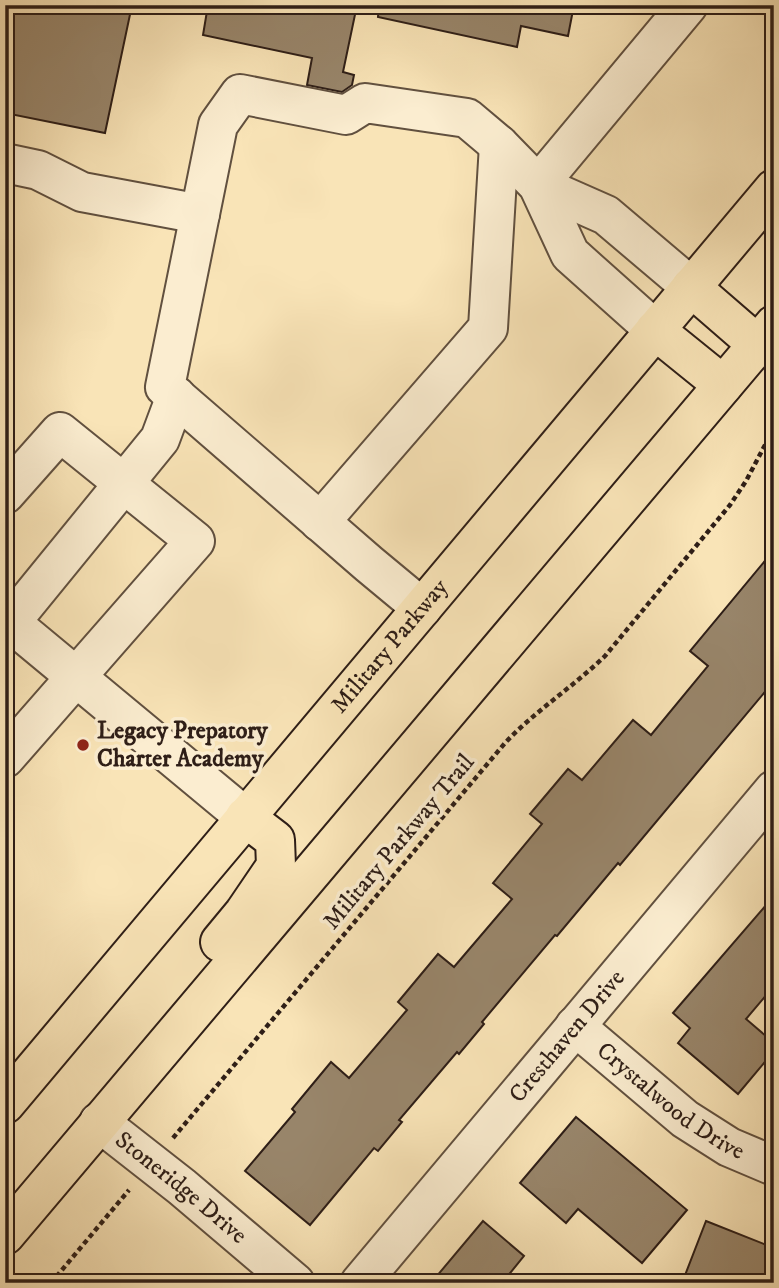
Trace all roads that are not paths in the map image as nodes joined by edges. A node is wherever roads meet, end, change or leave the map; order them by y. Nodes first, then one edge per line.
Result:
1 (688, 5) edge
2 (499, 145) junction
3 (5, 163) edge
4 (538, 185) junction
5 (774, 188) edge
6 (200, 215) junction
7 (691, 287) junction
8 (655, 330) junction
9 (766, 336) edge
10 (723, 385) junction
11 (176, 396) junction
12 (124, 484) junction
13 (5, 494) edge
14 (320, 522) junction
15 (422, 608) junction
16 (8, 620) edge
17 (76, 677) junction
18 (5, 758) edge
19 (774, 790) edge
20 (245, 817) junction
21 (575, 1026) junction
22 (5, 1104) edge
23 (99, 1122) junction
24 (774, 1166) edge
25 (5, 1235) edge
26 (295, 1283) edge
27 (360, 1283) edge

1 - 4 street
2 - 4 street
2 - 6 street
2 - 14 street
3 - 6 street
4 - 7 street
4 - 8 street
5 - 7 main road, Military Parkway
6 - 11 street
7 - 8 main road, Military Parkway
7 - 9 main road
8 - 10 main road
8 - 15 main road, Military Parkway
9 - 10 main road
10 - 23 main road
11 - 12 street
11 - 14 street
12 - 13 street
12 - 16 street
12 - 17 street
14 - 15 street
15 - 20 main road, Military Parkway
16 - 17 street
17 - 18 street
17 - 20 street
19 - 21 street, Cresthaven Drive
20 - 22 main road, Military Parkway
20 - 23 main road
21 - 24 street, Crystalwood Drive
21 - 27 street, Cresthaven Drive
23 - 25 main road
23 - 26 street, Stoneridge Drive

